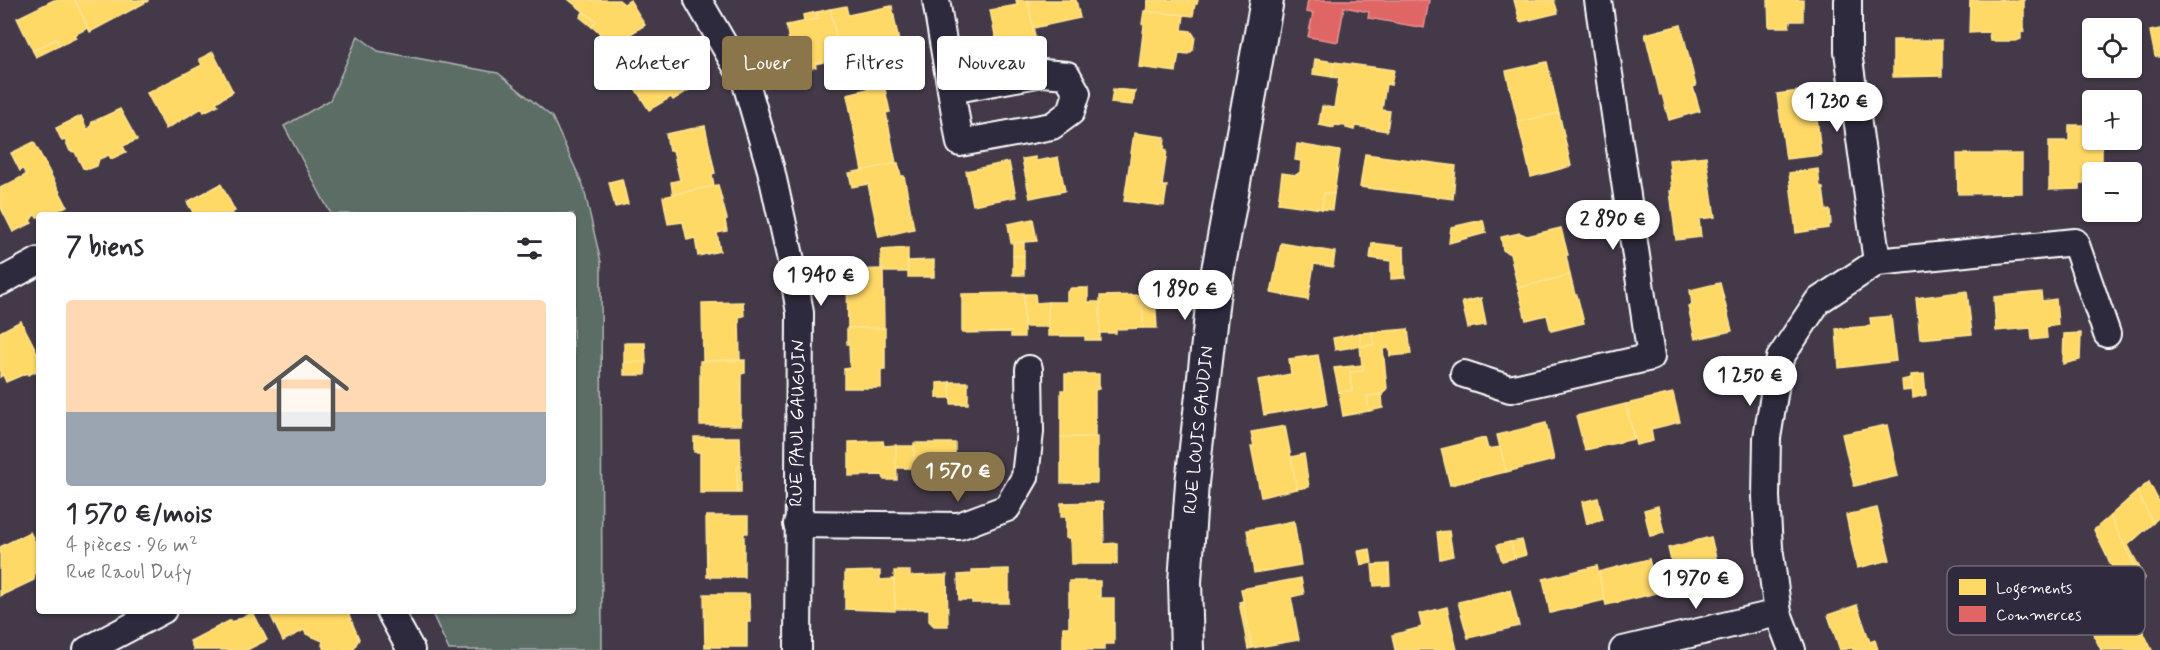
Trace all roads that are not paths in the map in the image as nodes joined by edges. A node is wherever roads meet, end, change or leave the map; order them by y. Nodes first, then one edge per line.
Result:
1 (699, 0) edge
2 (936, 0) edge
3 (1267, 0) edge
4 (1598, 0) edge
5 (1848, 0) edge
6 (942, 36) edge
7 (951, 90) joint
8 (1876, 262) junction
9 (36, 263) edge
10 (0, 282) edge
11 (2107, 334) dead end
12 (1029, 369) dead end
13 (1464, 374) dead end
14 (797, 524) junction
15 (1778, 613) junction
16 (155, 614) edge
17 (391, 614) edge
18 (87, 650) edge
19 (411, 650) edge
20 (798, 650) edge
21 (1187, 650) edge
22 (1623, 650) edge
23 (1792, 650) edge

1 - 14 street, RUE PAUL GAUGUIN
2 - 6 street
3 - 21 street, RUE LOUIS GAUDIN
4 - 13 street
5 - 8 street
7 - 7 street
8 - 11 street
8 - 15 street
9 - 10 street
12 - 14 street
14 - 20 street, RUE PAUL GAUGUIN
15 - 22 street
15 - 23 street
16 - 18 street
17 - 19 street

